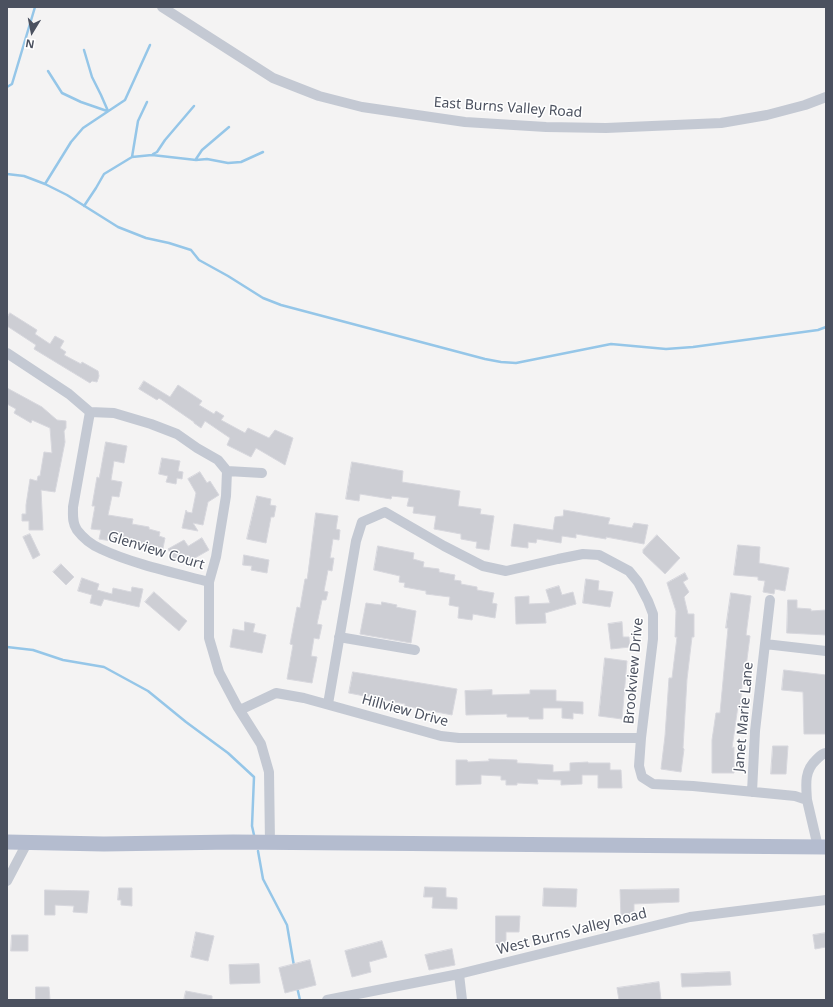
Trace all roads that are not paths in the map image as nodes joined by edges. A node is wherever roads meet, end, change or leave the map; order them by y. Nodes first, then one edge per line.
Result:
1 (162, 7) edge
2 (826, 97) edge
3 (7, 353) edge
4 (90, 412) junction
5 (227, 471) junction
6 (262, 473) dead end
7 (209, 582) junction
8 (770, 600) dead end
9 (338, 637) junction
10 (765, 644) junction
11 (415, 650) dead end
12 (826, 652) edge
13 (328, 704) junction
14 (240, 710) junction
15 (641, 738) junction
16 (826, 753) edge
17 (752, 792) junction
18 (807, 800) junction
19 (7, 842) edge
20 (27, 843) junction
21 (270, 843) junction
22 (822, 847) edge
23 (7, 881) edge
24 (826, 900) edge
25 (459, 974) junction
26 (327, 1000) edge
27 (462, 1000) edge

1 - 2 street, East Burns Valley Road
3 - 4 street
4 - 5 street
4 - 7 street, Glenview Court
5 - 6 street
5 - 7 street
7 - 14 street
8 - 10 street, Janet Marie Lane
9 - 11 street
9 - 13 street, Brookview Drive
9 - 15 street, Brookview Drive
10 - 12 street, Janet Marie Lane
10 - 17 street, Janet Marie Lane
13 - 14 street, Hillview Drive
13 - 15 street, Hillview Drive
14 - 21 street
15 - 17 street, Brookview Drive
16 - 18 street
17 - 18 street, Brookview Drive
18 - 22 street
19 - 20 main road
20 - 21 main road
20 - 23 street
21 - 22 main road
24 - 25 street, West Burns Valley Road
25 - 26 street, West Burns Valley Road
25 - 27 street

